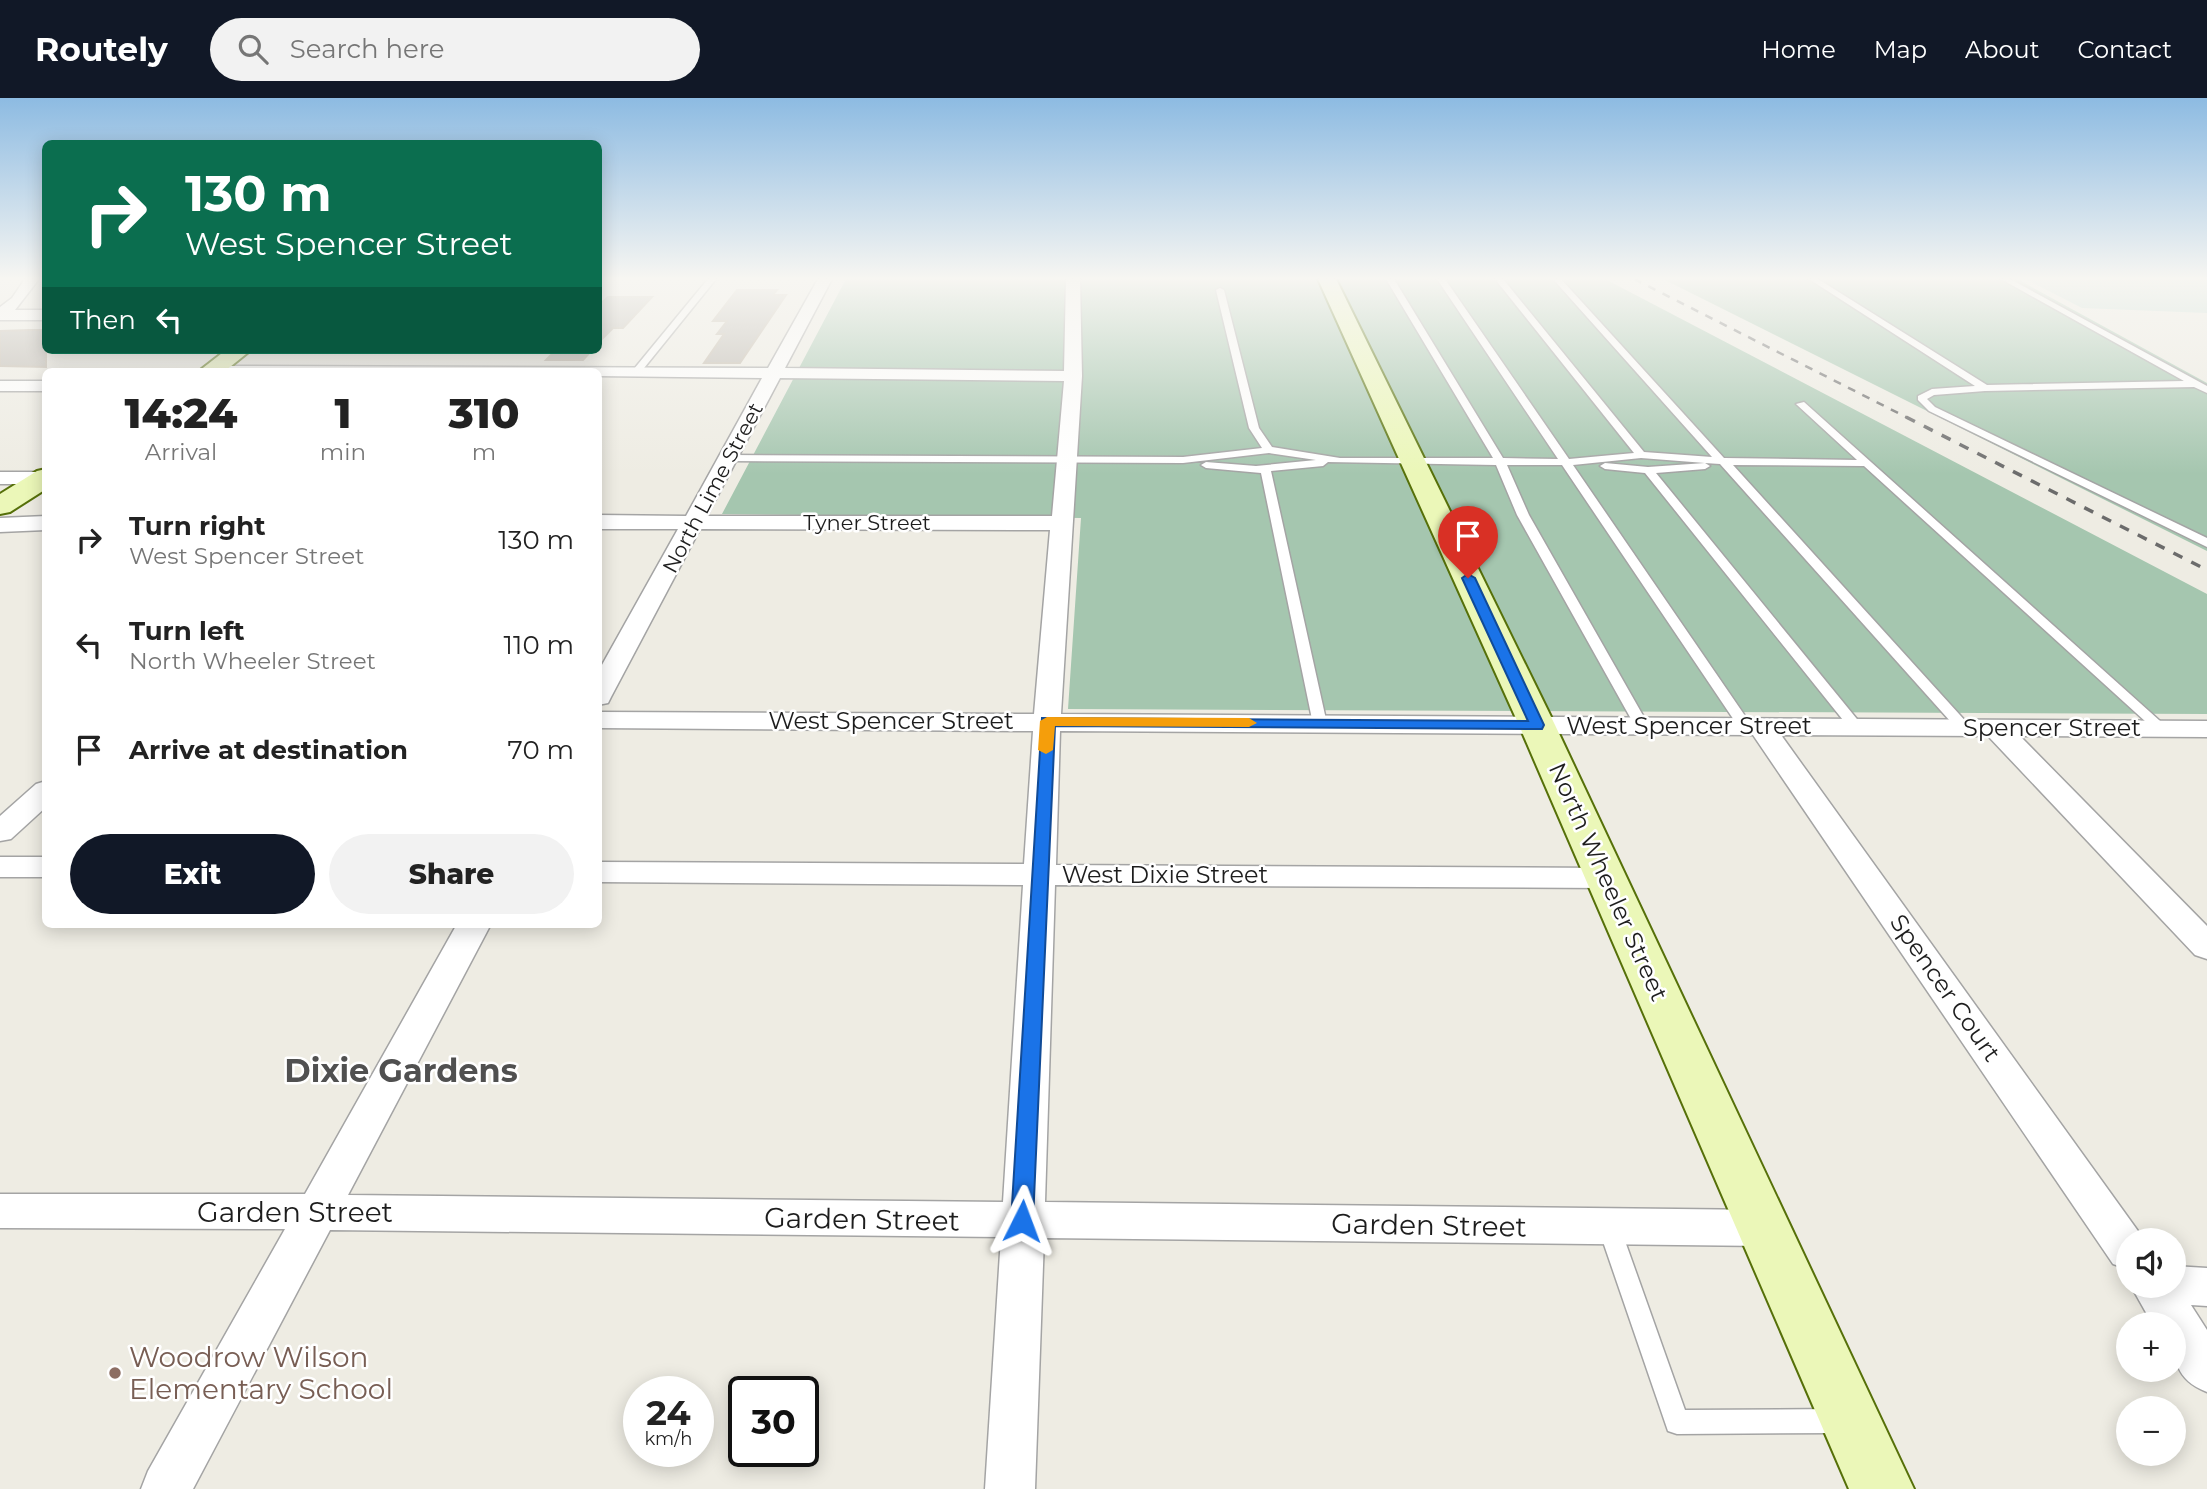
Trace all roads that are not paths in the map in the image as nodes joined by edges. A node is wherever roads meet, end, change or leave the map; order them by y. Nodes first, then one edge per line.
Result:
1 (659, 344) edge
2 (790, 344) edge
3 (1073, 344) edge
4 (1233, 344) edge
5 (1358, 344) edge
6 (1430, 344) edge
7 (1485, 344) edge
8 (1551, 344) edge
9 (1618, 344) edge
10 (1915, 344) edge
11 (2123, 344) edge
12 (234, 354) edge
13 (499, 354) edge
14 (213, 368) edge
15 (484, 368) edge
16 (602, 371) edge
17 (637, 371) junction
18 (775, 372) junction
19 (1073, 376) junction
20 (2196, 384) junction
21 (0, 386) edge
22 (42, 386) edge
23 (1985, 388) junction
24 (2207, 390) edge
25 (1801, 404) dead end
26 (1269, 450) junction
27 (1641, 455) junction
28 (730, 458) junction
29 (1067, 458) junction
30 (1183, 460) junction
31 (1340, 461) junction
32 (1415, 462) junction
33 (1500, 462) junction
34 (1565, 462) junction
35 (1582, 462) junction
36 (1728, 462) junction
37 (1868, 463) junction
38 (1256, 469) junction
39 (1648, 470) junction
40 (42, 477) edge
41 (0, 478) edge
42 (42, 479) edge
43 (0, 506) edge
44 (602, 522) edge
45 (42, 523) edge
46 (695, 523) junction
47 (1063, 523) junction
48 (0, 525) edge
49 (2207, 543) edge
50 (602, 690) edge
51 (602, 720) edge
52 (1047, 721) junction
53 (1320, 723) junction
54 (1537, 725) junction
55 (1642, 726) junction
56 (1753, 726) junction
57 (1856, 727) junction
58 (1897, 728) joint
59 (1964, 728) junction
60 (1996, 728) junction
61 (2162, 729) junction
62 (2207, 729) edge
63 (42, 794) edge
64 (0, 832) edge
65 (0, 867) edge
66 (42, 867) edge
67 (602, 872) edge
68 (1040, 874) junction
69 (1606, 878) junction
70 (472, 928) edge
71 (2207, 947) edge
72 (0, 1211) edge
73 (317, 1212) junction
74 (1022, 1221) junction
75 (1609, 1227) junction
76 (1765, 1228) junction
77 (2116, 1234) edge
78 (2186, 1286) edge
79 (2207, 1287) edge
80 (2161, 1298) edge
81 (2207, 1370) edge
82 (1852, 1420) junction
83 (166, 1489) edge
84 (1010, 1489) edge
85 (1882, 1489) edge

1 - 17 lane
2 - 18 street, North Lime Street
3 - 19 street
4 - 26 lane
5 - 32 main road, North Wheeler Street
6 - 33 lane
7 - 34 lane
8 - 27 lane
9 - 36 lane
10 - 23 lane
11 - 20 lane
12 - 14 main road
13 - 15 street
16 - 17 street
17 - 18 street
18 - 19 street
18 - 28 street, North Lime Street
19 - 29 street
20 - 23 lane
20 - 24 lane
21 - 22 street
23 - 49 lane
25 - 37 lane
26 - 30 lane
26 - 31 lane
27 - 35 lane
27 - 36 lane
28 - 29 lane
28 - 46 street, North Lime Street
29 - 30 lane
29 - 47 street
30 - 38 lane
31 - 32 lane
31 - 38 lane
32 - 33 lane
32 - 54 main road, North Wheeler Street
33 - 34 lane
33 - 55 lane
34 - 35 lane
34 - 56 lane
35 - 39 lane
36 - 37 lane
36 - 39 lane
36 - 59 lane
37 - 61 lane
38 - 53 lane
39 - 57 lane
40 - 41 street
42 - 43 main road
44 - 46 street, Tyner Street
45 - 48 street
46 - 47 street, Tyner Street
46 - 50 street, North Lime Street
47 - 52 street
51 - 52 street, West Spencer Street
52 - 53 street, West Spencer Street
52 - 68 street
53 - 54 street, West Spencer Street
54 - 55 street, West Spencer Street
54 - 69 main road, North Wheeler Street
55 - 56 street, West Spencer Street
56 - 57 street, West Spencer Street
56 - 77 street, Spencer Court
57 - 58 street, West Spencer Street
58 - 59 street, Spencer Street
59 - 60 street, Spencer Street
60 - 61 street, Spencer Street
60 - 71 street
61 - 62 street, Spencer Street
63 - 64 street
65 - 66 street
67 - 68 street, West Dixie Street
68 - 69 street, West Dixie Street
68 - 74 street
69 - 76 main road, North Wheeler Street
70 - 73 street
72 - 73 street, Garden Street
73 - 74 street, Garden Street
73 - 83 street
74 - 75 street, Garden Street
74 - 84 street
75 - 76 street, Garden Street
75 - 82 lane
76 - 82 main road, North Wheeler Street
78 - 79 street
80 - 81 street
82 - 85 main road, North Wheeler Street

